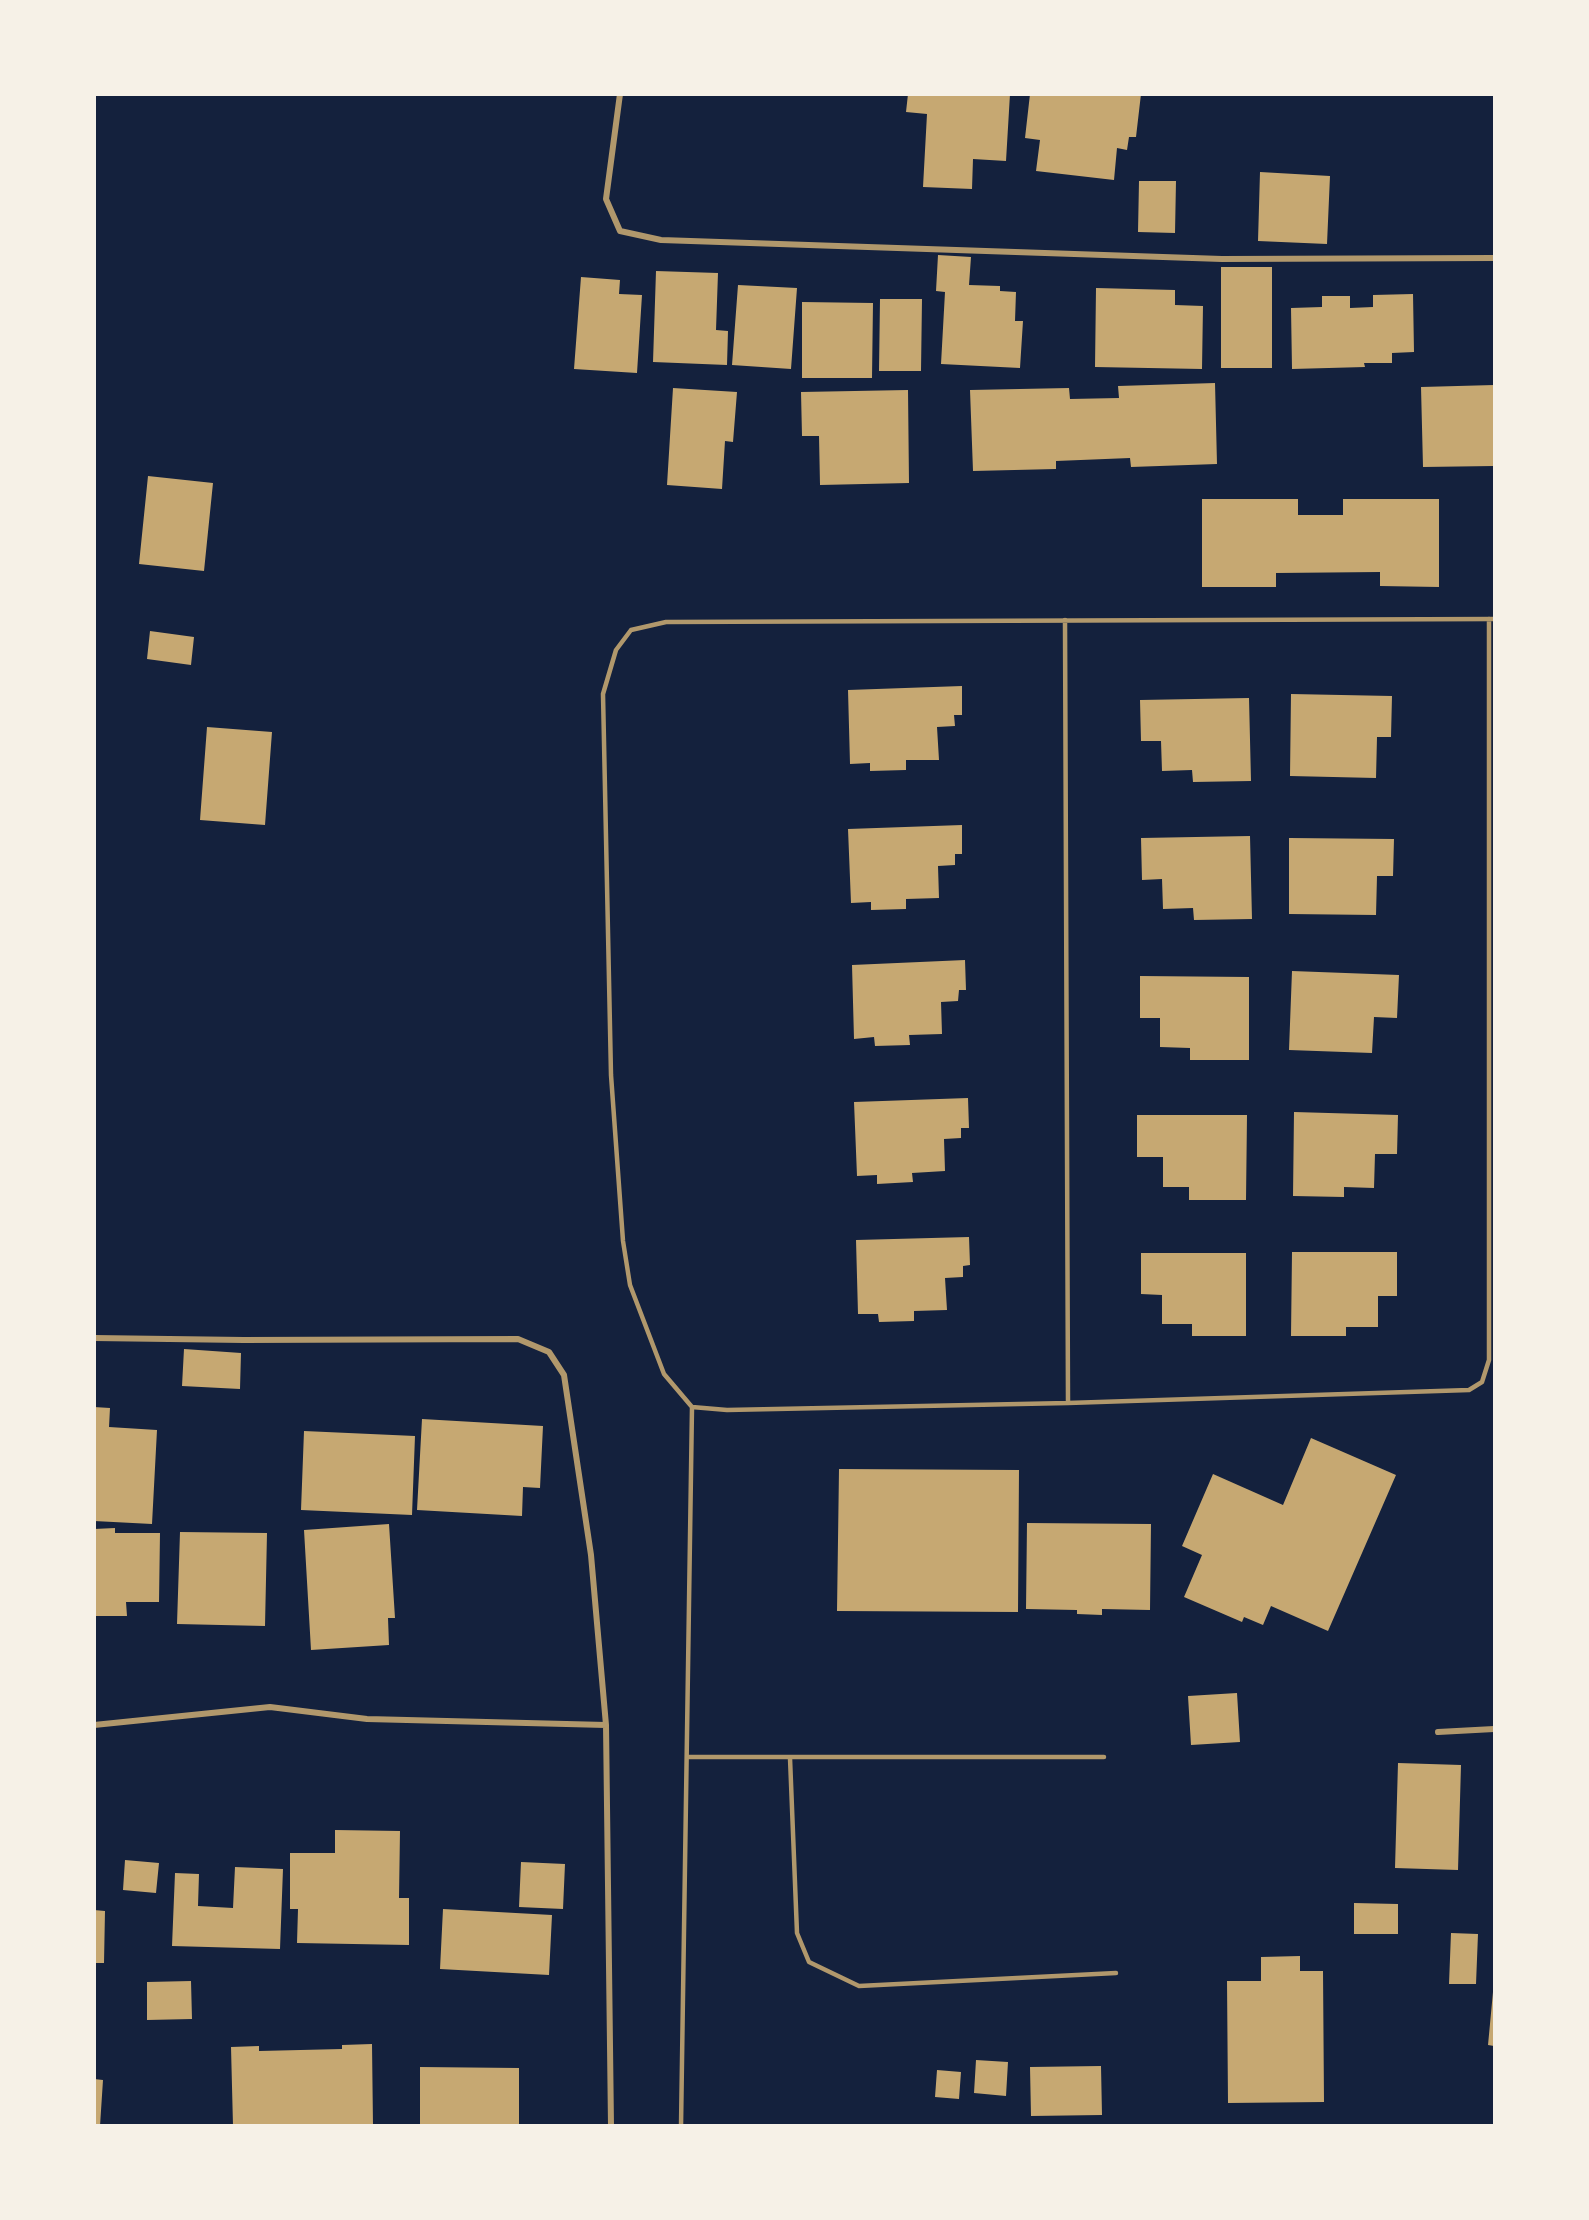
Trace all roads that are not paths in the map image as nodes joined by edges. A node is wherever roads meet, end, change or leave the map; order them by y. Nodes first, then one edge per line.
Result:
1 (620, 94) edge
2 (1494, 258) edge
3 (1492, 619) edge
4 (1065, 620) junction
5 (94, 1338) edge
6 (1068, 1403) junction
7 (692, 1407) junction
8 (94, 1725) edge
9 (606, 1725) junction
10 (1494, 1729) edge
11 (1438, 1732) dead end
12 (687, 1757) junction
13 (1104, 1757) dead end
14 (790, 1758) junction
15 (1116, 1973) dead end
16 (611, 2126) edge
17 (681, 2126) edge

1 - 2 street
3 - 4 lane
3 - 6 lane
4 - 6 lane
4 - 7 lane
5 - 9 street
6 - 7 lane
7 - 12 lane
8 - 9 street
9 - 16 street
10 - 11 street
12 - 14 lane
12 - 17 lane
13 - 14 lane
14 - 15 lane

